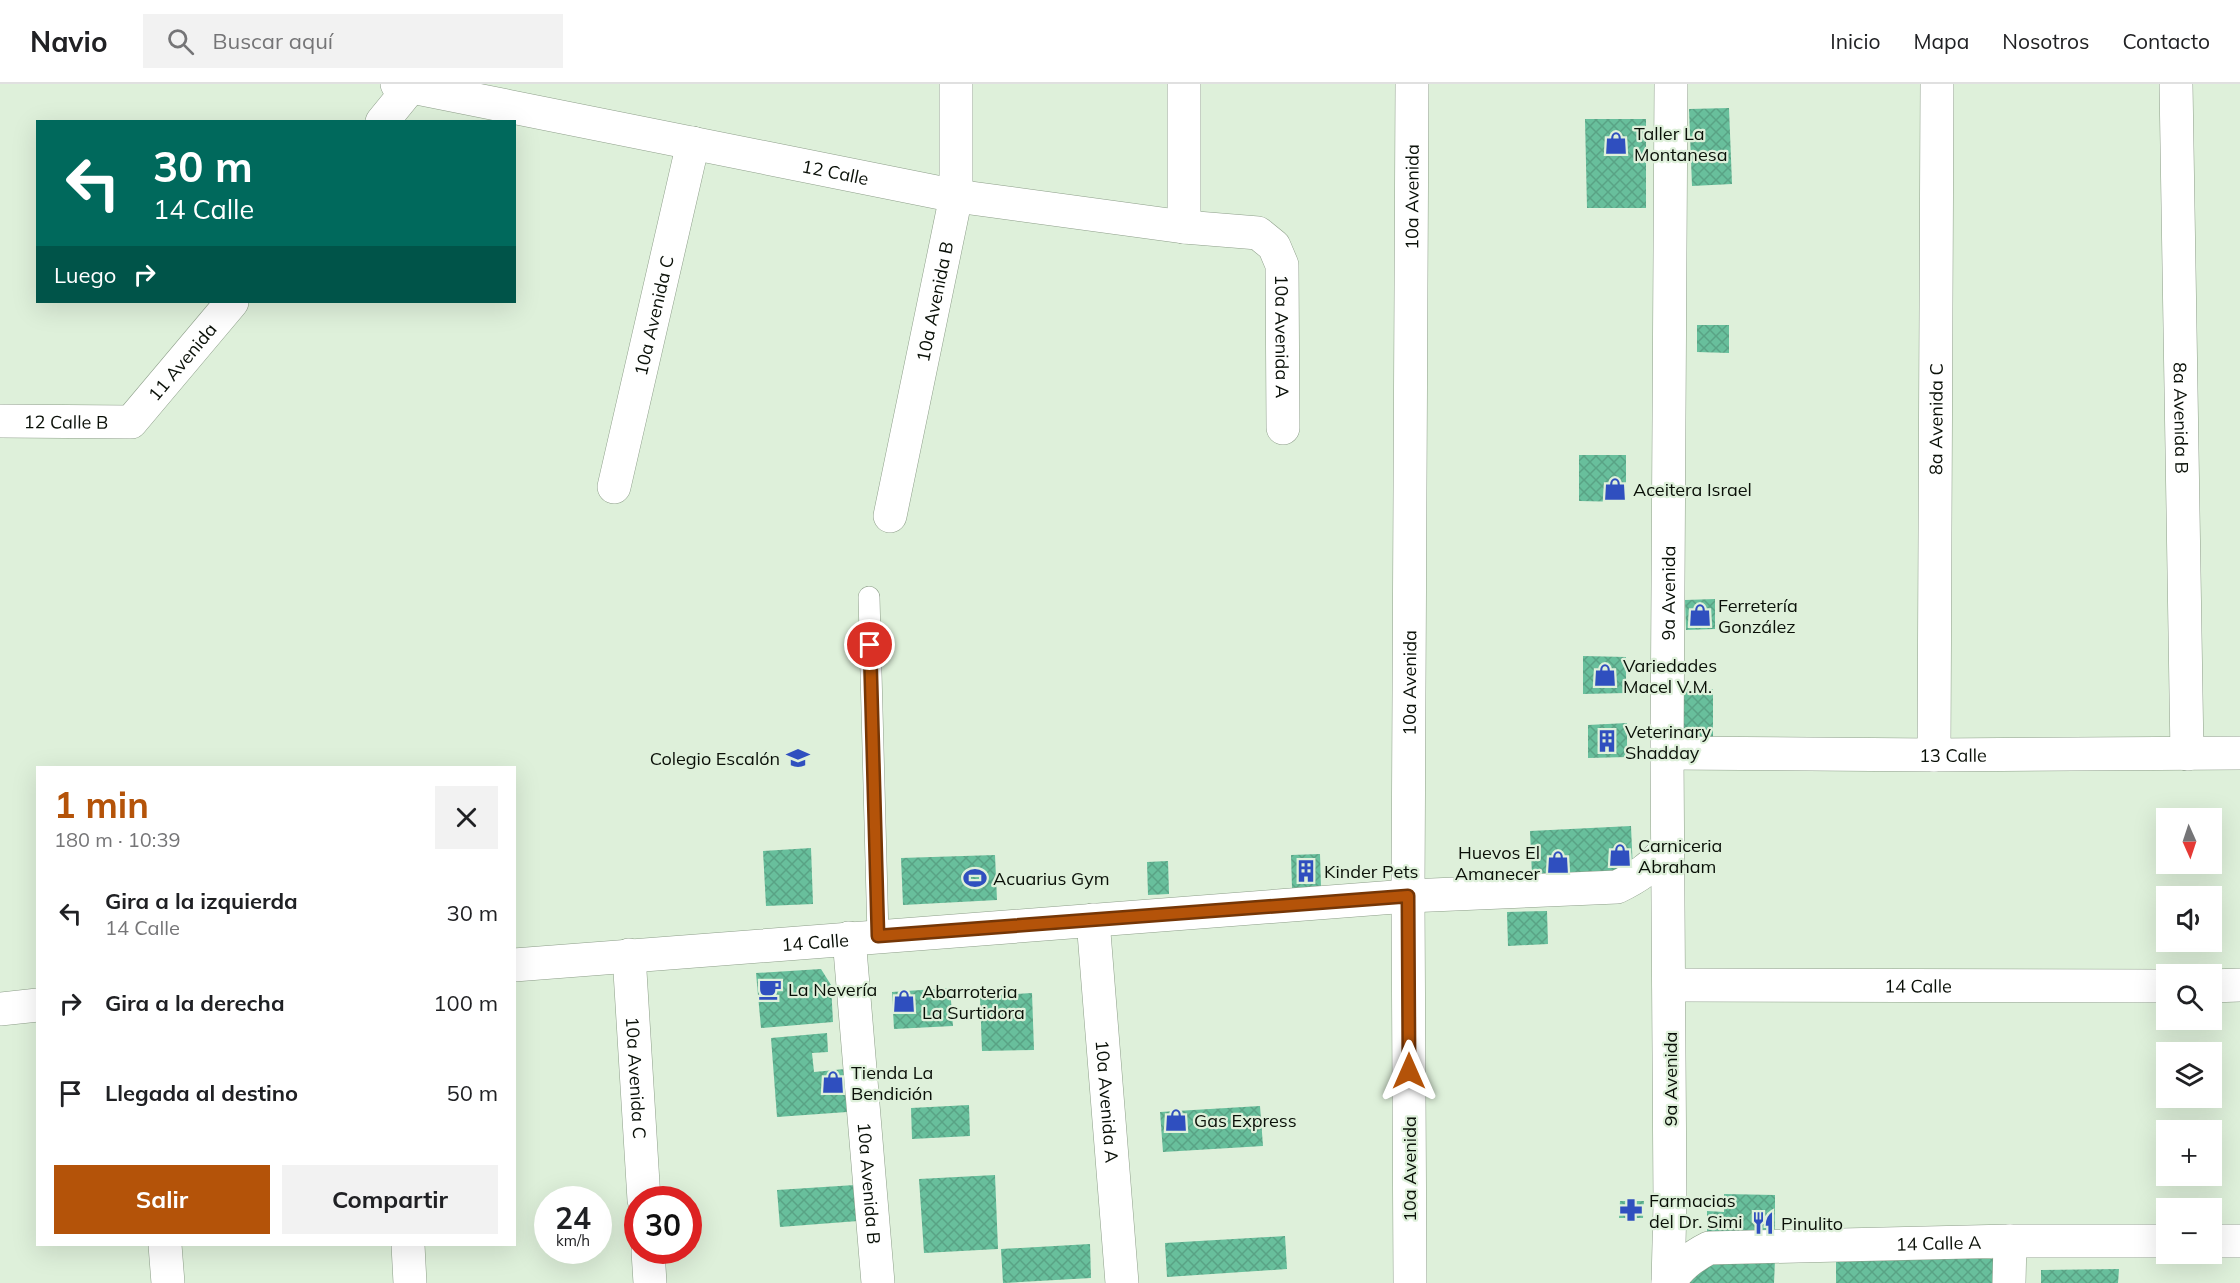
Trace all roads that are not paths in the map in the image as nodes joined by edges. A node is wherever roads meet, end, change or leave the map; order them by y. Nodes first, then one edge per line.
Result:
1 (956, 84) edge
2 (1184, 84) edge
3 (1412, 84) edge
4 (1671, 84) edge
5 (1937, 84) edge
6 (2176, 84) edge
7 (407, 85) edge
8 (383, 120) edge
9 (693, 143) junction
10 (956, 196) junction
11 (1184, 227) junction
12 (1274, 246) joint
13 (231, 303) edge
14 (0, 421) edge
15 (131, 422) joint
16 (1283, 428) dead end
17 (614, 487) dead end
18 (891, 516) dead end
19 (869, 597) dead end
20 (1667, 753) junction
21 (2240, 753) edge
22 (2187, 754) junction
23 (1934, 755) junction
24 (1667, 849) junction
25 (1617, 887) junction
26 (1408, 896) junction
27 (1093, 920) junction
28 (1668, 922) junction
29 (864, 937) junction
30 (629, 955) junction
31 (516, 964) edge
32 (1669, 985) junction
33 (2156, 986) edge
34 (2222, 986) edge
35 (2240, 986) edge
36 (36, 1005) edge
37 (0, 1009) edge
38 (643, 1186) edge
39 (1670, 1204) junction
40 (2156, 1241) edge
41 (2222, 1241) edge
42 (2240, 1241) edge
43 (2010, 1242) junction
44 (165, 1246) edge
45 (408, 1246) edge
46 (1709, 1248) junction
47 (649, 1264) edge
48 (168, 1283) edge
49 (410, 1283) edge
50 (650, 1283) edge
51 (878, 1283) edge
52 (1122, 1283) edge
53 (1410, 1283) edge
54 (1668, 1283) edge
55 (2009, 1283) edge

1 - 10 street, 10a Avenida B
2 - 11 street
3 - 26 street, 10a Avenida
4 - 20 street, 9a Avenida
5 - 23 street, 8a Avenida C
6 - 22 street, 8a Avenida B
7 - 8 street
7 - 9 street, 12 Calle
9 - 10 street, 12 Calle
9 - 17 street, 10a Avenida C
10 - 11 street, 12 Calle
10 - 18 street, 10a Avenida B
11 - 12 street, 12 Calle
12 - 16 street, 10a Avenida A
13 - 15 street, 11 Avenida
14 - 15 street, 12 Calle B
19 - 29 lane
20 - 23 street, 13 Calle
20 - 24 street, 9a Avenida
21 - 22 street, 13 Calle
22 - 23 street, 13 Calle
24 - 25 street, 14 Calle
24 - 28 street, 9a Avenida
25 - 26 street, 14 Calle
25 - 28 street
26 - 27 street, 14 Calle
26 - 53 street, 10a Avenida
27 - 29 street, 14 Calle
27 - 52 street, 10a Avenida A
28 - 32 street, 9a Avenida
29 - 30 street, 14 Calle
29 - 51 street, 10a Avenida B
30 - 31 street, 14 Calle
30 - 38 street, 10a Avenida C
32 - 33 street, 14 Calle
32 - 39 street, 9a Avenida
34 - 35 street
36 - 37 street
39 - 46 street
39 - 54 street, 9a Avenida
40 - 43 street, 14 Calle A
41 - 42 street
43 - 46 street, 14 Calle A
43 - 55 street
44 - 48 street
45 - 49 street
46 - 54 street
47 - 50 street

